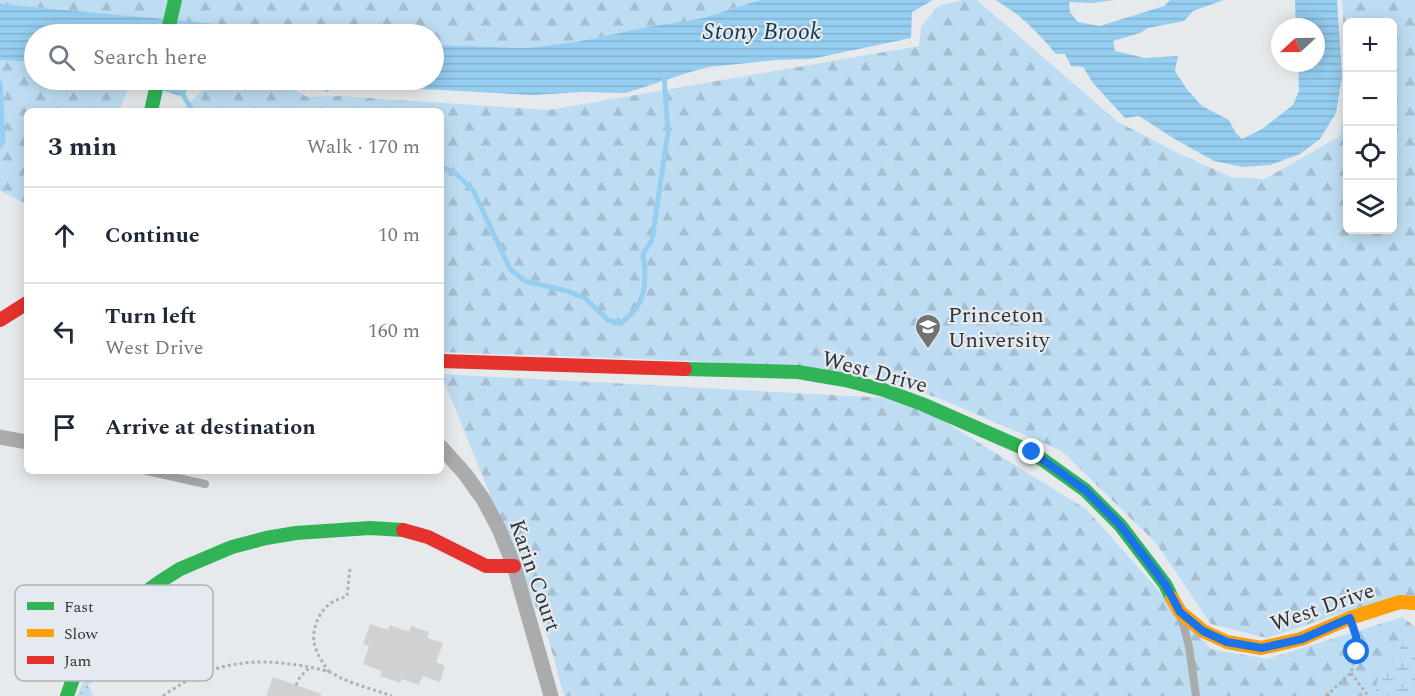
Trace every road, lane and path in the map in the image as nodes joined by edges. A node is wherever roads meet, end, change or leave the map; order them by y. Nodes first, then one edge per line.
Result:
1 (174, 1) edge
2 (169, 24) edge
3 (156, 90) edge
4 (152, 108) edge
5 (24, 305) edge
6 (0, 320) edge
7 (444, 361) edge
8 (0, 437) edge
9 (24, 441) edge
10 (444, 450) edge
11 (160, 474) edge
12 (205, 484) dead end
13 (514, 566) junction
14 (350, 568) dead end
15 (155, 585) edge
16 (1415, 603) edge
17 (1180, 612) junction
18 (1350, 618) junction
19 (309, 668) junction
20 (213, 669) edge
21 (329, 672) junction
22 (1351, 673) junction
23 (72, 681) edge
24 (187, 681) edge
25 (296, 685) dead end
26 (67, 696) edge
27 (163, 696) edge
28 (392, 696) edge
29 (551, 696) edge
30 (1196, 696) edge
31 (1326, 696) edge
32 (1368, 696) edge

1 - 2 street
3 - 4 street
5 - 6 street
7 - 17 street, West Drive
8 - 9 street
10 - 13 street, Karin Court
11 - 12 lane
13 - 15 street
13 - 29 street, Karin Court
14 - 21 path
16 - 18 street, West Drive
17 - 18 street, West Drive
17 - 30 lane, West Drive
18 - 22 path
19 - 20 path
19 - 21 path
19 - 25 path
21 - 28 path
22 - 31 path
22 - 32 path
23 - 26 street
24 - 27 path

